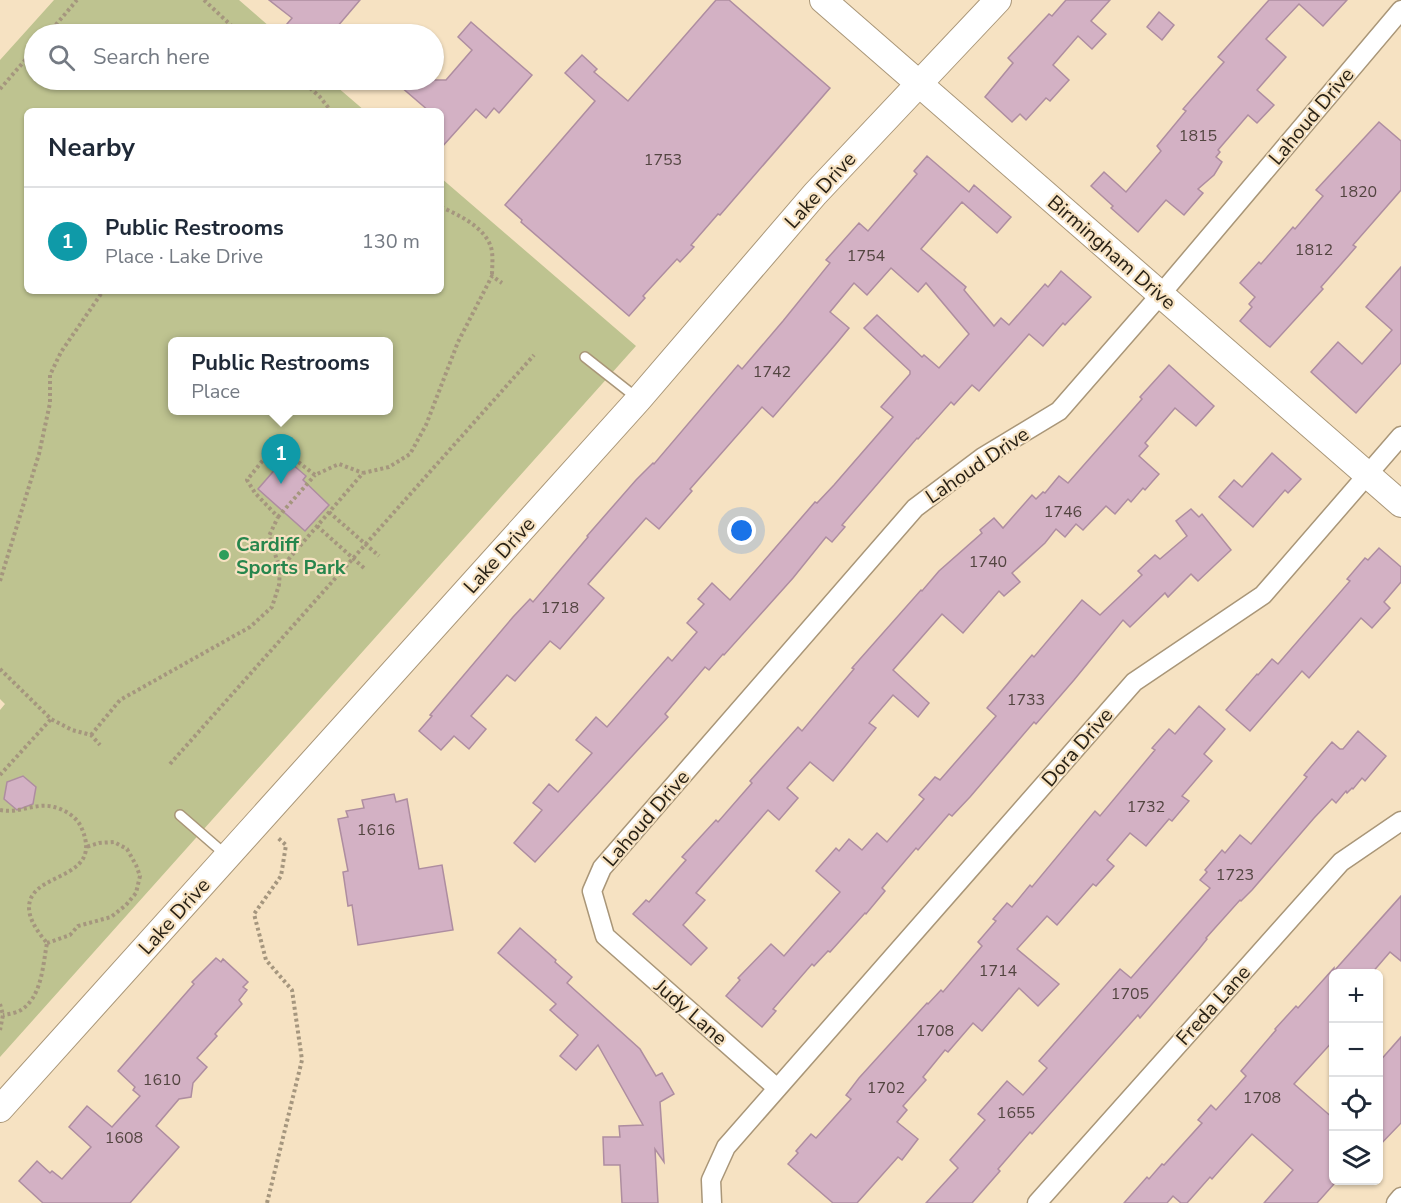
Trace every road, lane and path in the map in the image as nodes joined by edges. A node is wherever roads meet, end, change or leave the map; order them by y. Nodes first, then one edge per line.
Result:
1 (77, 0) edge
2 (204, 0) edge
3 (823, 0) edge
4 (998, 0) edge
5 (1401, 10) edge
6 (57, 24) edge
7 (230, 24) edge
8 (24, 61) edge
9 (918, 83) junction
10 (0, 89) edge
11 (312, 90) edge
12 (329, 108) edge
13 (444, 208) edge
14 (492, 276) junction
15 (502, 283) dead end
16 (101, 294) edge
17 (1161, 294) junction
18 (534, 355) dead end
19 (585, 357) dead end
20 (639, 399) junction
21 (1401, 436) edge
22 (363, 473) junction
23 (315, 475) junction
24 (1367, 475) junction
25 (1401, 504) edge
26 (329, 512) junction
27 (278, 517) junction
28 (317, 526) junction
29 (366, 544) junction
30 (379, 556) dead end
31 (353, 558) junction
32 (280, 569) junction
33 (365, 569) dead end
34 (0, 581) edge
35 (0, 669) edge
36 (51, 719) junction
37 (91, 735) junction
38 (100, 745) dead end
39 (170, 764) dead end
40 (0, 775) edge
41 (0, 810) edge
42 (180, 815) dead end
43 (259, 821) junction
44 (1401, 821) edge
45 (86, 847) junction
46 (227, 856) junction
47 (605, 936) joint
48 (47, 943) junction
49 (0, 1004) edge
50 (3, 1015) junction
51 (0, 1030) edge
52 (777, 1088) junction
53 (0, 1109) edge
54 (1401, 1197) edge
55 (267, 1203) edge
56 (712, 1203) edge
57 (1037, 1203) edge
58 (1396, 1203) edge

1 - 6 path
2 - 7 path
3 - 9 main road, Birmingham Drive
4 - 9 main road, Lake Drive
5 - 17 street, Lahoud Drive
8 - 10 path
9 - 17 main road, Birmingham Drive
9 - 20 main road, Lake Drive
11 - 12 path
13 - 14 path
14 - 15 path
14 - 22 path
16 - 34 path
17 - 24 main road, Birmingham Drive
17 - 47 street, Lahoud Drive
18 - 29 path
19 - 20 lane
20 - 43 main road, Lake Drive
21 - 24 street, Dora Drive
22 - 23 path
22 - 26 path
23 - 27 path
23 - 27 path
24 - 25 main road, Birmingham Drive
24 - 52 street, Dora Drive
26 - 28 path
26 - 29 path
27 - 32 path
28 - 31 path
28 - 32 path
29 - 30 path
29 - 31 path
31 - 33 path
31 - 39 path
32 - 37 path
35 - 36 path
36 - 37 path
36 - 40 path
37 - 38 path
41 - 45 path
42 - 46 lane
43 - 46 main road, Lake Drive
43 - 55 path
44 - 57 street, Freda Lane
45 - 48 path
45 - 48 path
46 - 53 main road, Lake Drive
47 - 52 street, Judy Lane
48 - 50 path
49 - 50 path
50 - 51 path
52 - 56 street, Dora Drive
54 - 58 street

